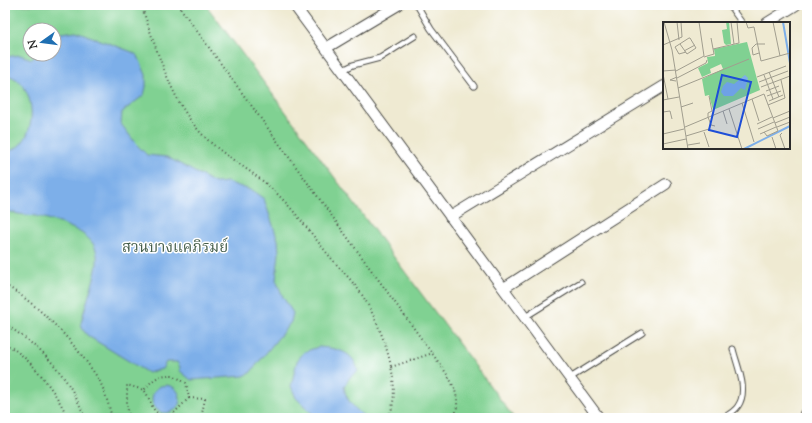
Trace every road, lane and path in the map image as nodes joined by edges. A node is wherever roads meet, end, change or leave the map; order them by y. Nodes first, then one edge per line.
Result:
1 (141, 5) edge
2 (178, 5) edge
3 (294, 5) edge
4 (398, 5) edge
5 (417, 5) edge
6 (729, 5) edge
7 (796, 5) edge
8 (741, 22) edge
9 (769, 22) edge
10 (415, 36) dead end
11 (326, 48) junction
12 (343, 70) junction
13 (474, 86) dead end
14 (663, 87) edge
15 (666, 184) dead end
16 (450, 217) junction
17 (581, 282) dead end
18 (5, 285) edge
19 (504, 288) junction
20 (525, 317) junction
21 (5, 324) edge
22 (642, 333) dead end
23 (5, 344) edge
24 (733, 349) dead end
25 (433, 353) junction
26 (391, 367) junction
27 (570, 378) junction
28 (144, 390) junction
29 (189, 398) junction
30 (156, 413) junction
31 (173, 414) junction
32 (68, 418) edge
33 (85, 418) edge
34 (112, 418) edge
35 (130, 418) edge
36 (152, 418) edge
37 (174, 418) edge
38 (202, 418) edge
39 (388, 418) edge
40 (454, 418) edge
41 (599, 418) edge
42 (723, 418) edge

1 - 26 path
2 - 25 path
3 - 11 street
4 - 11 street
5 - 13 lane
6 - 8 lane
7 - 9 street
10 - 12 lane
11 - 12 street
12 - 16 street
14 - 16 street
15 - 19 street
16 - 19 street
17 - 20 lane
18 - 34 path
19 - 20 street
20 - 27 street
21 - 33 path
22 - 27 lane
23 - 32 path
24 - 42 lane
25 - 26 path
25 - 40 path
26 - 39 path
27 - 41 street
28 - 29 path
28 - 30 path
28 - 35 path
29 - 31 path
29 - 38 path
30 - 31 path
30 - 36 path
31 - 37 path

